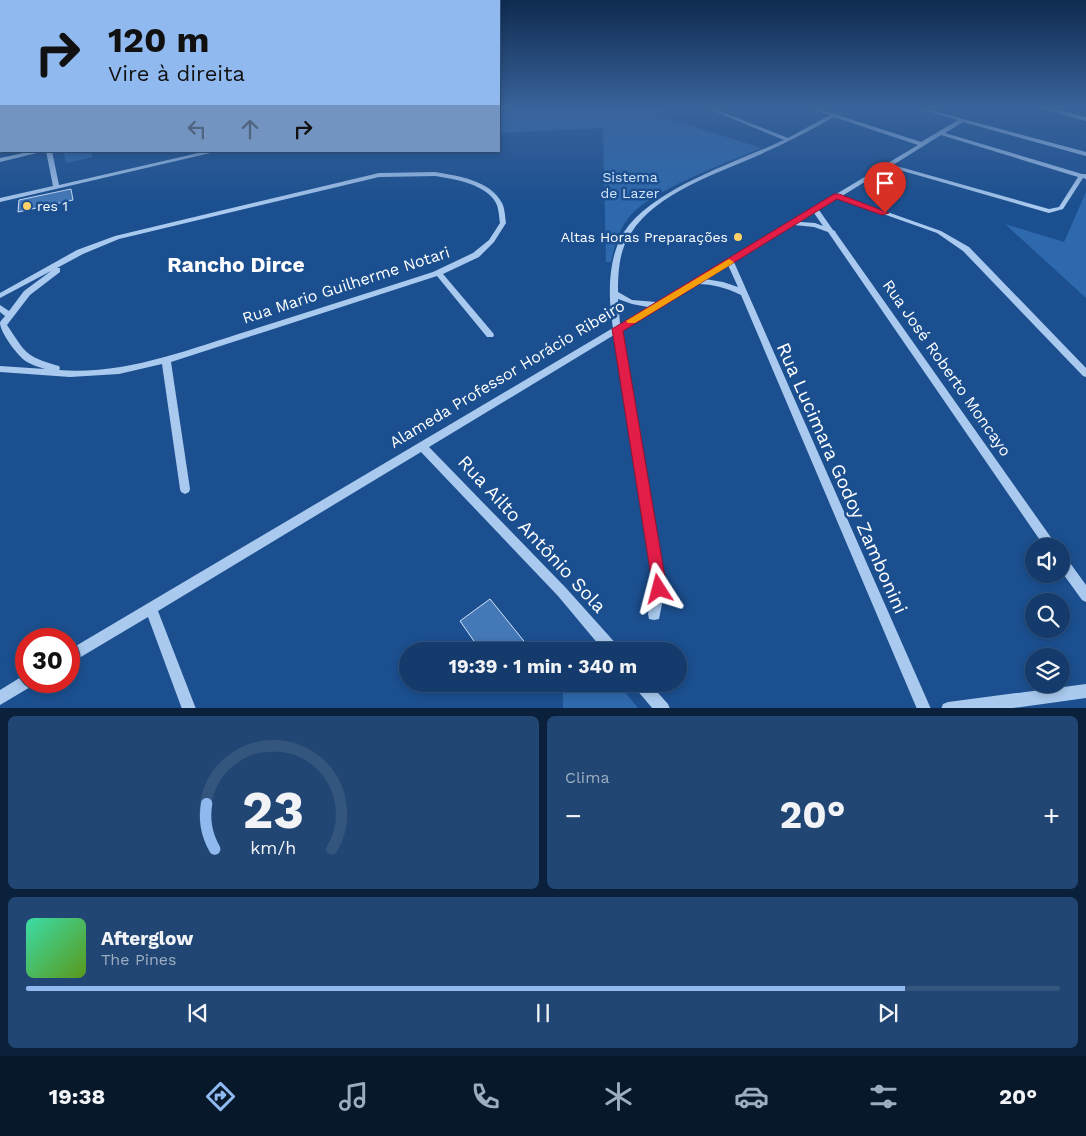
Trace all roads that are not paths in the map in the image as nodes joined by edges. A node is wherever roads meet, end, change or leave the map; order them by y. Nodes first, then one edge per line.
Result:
1 (783, 141) edge
2 (913, 141) edge
3 (927, 141) edge
4 (966, 141) edge
5 (1039, 141) edge
6 (922, 144) junction
7 (37, 152) edge
8 (49, 152) edge
9 (212, 152) edge
10 (1086, 154) edge
11 (0, 160) edge
12 (888, 165) junction
13 (1084, 177) edge
14 (56, 187) junction
15 (836, 196) junction
16 (0, 200) edge
17 (815, 209) junction
18 (792, 223) junction
19 (166, 226) junction
20 (833, 232) junction
21 (730, 261) junction
22 (438, 273) junction
23 (694, 283) junction
24 (615, 293) junction
25 (743, 293) junction
26 (0, 296) edge
27 (657, 305) junction
28 (0, 308) edge
29 (8, 315) junction
30 (2, 327) edge
31 (618, 329) junction
32 (490, 335) dead end
33 (166, 360) junction
34 (0, 368) edge
35 (118, 371) junction
36 (1086, 374) edge
37 (421, 446) junction
38 (185, 489) dead end
39 (1046, 538) edge
40 (1070, 573) edge
41 (1086, 596) edge
42 (151, 608) junction
43 (654, 614) dead end
44 (605, 642) edge
45 (80, 650) edge
46 (15, 689) edge
47 (1086, 691) edge
48 (648, 692) edge
49 (0, 698) edge
50 (188, 708) edge
51 (663, 708) edge
52 (924, 708) edge
53 (948, 708) edge

1 - 24 street
2 - 6 street
3 - 6 street, Alameda Professor Horácio Ribeiro
4 - 13 street
5 - 10 street
6 - 12 street, Alameda Professor Horácio Ribeiro
7 - 11 street
8 - 14 street
9 - 14 street
12 - 13 street
12 - 15 street, Alameda Professor Horácio Ribeiro
14 - 16 street
15 - 17 street, Alameda Professor Horácio Ribeiro
15 - 36 street
17 - 18 street, Alameda Professor Horácio Ribeiro
17 - 20 street, Rua José Roberto Moncayo
18 - 20 street
18 - 21 street, Alameda Professor Horácio Ribeiro
19 - 22 street, Rua Mario Guilherme Notari
19 - 26 street, Rua Mario Guilherme Notari
19 - 29 street, Rua Mario Guilherme Notari
20 - 39 street, Rua José Roberto Moncayo
21 - 23 street, Alameda Professor Horácio Ribeiro
21 - 25 street, Rua Lucimara Godoy Zambonini
22 - 32 street
22 - 33 street, Rua Mario Guilherme Notari
23 - 25 street
23 - 27 street, Alameda Professor Horácio Ribeiro
24 - 27 street
24 - 31 street
25 - 52 street, Rua Lucimara Godoy Zambonini
27 - 31 street, Alameda Professor Horácio Ribeiro
28 - 29 street
29 - 30 street, Rua Mario Guilherme Notari
30 - 35 street, Rua Mario Guilherme Notari
31 - 37 street, Alameda Professor Horácio Ribeiro
31 - 43 street
33 - 35 street, Rua Mario Guilherme Notari
33 - 38 street
34 - 35 street, Rua Mario Guilherme Notari
37 - 42 street, Alameda Professor Horácio Ribeiro
37 - 44 street, Rua Ailto Antônio Sola
40 - 41 street
42 - 45 street, Alameda Professor Horácio Ribeiro
42 - 50 street
46 - 49 street
47 - 53 street
48 - 51 street

